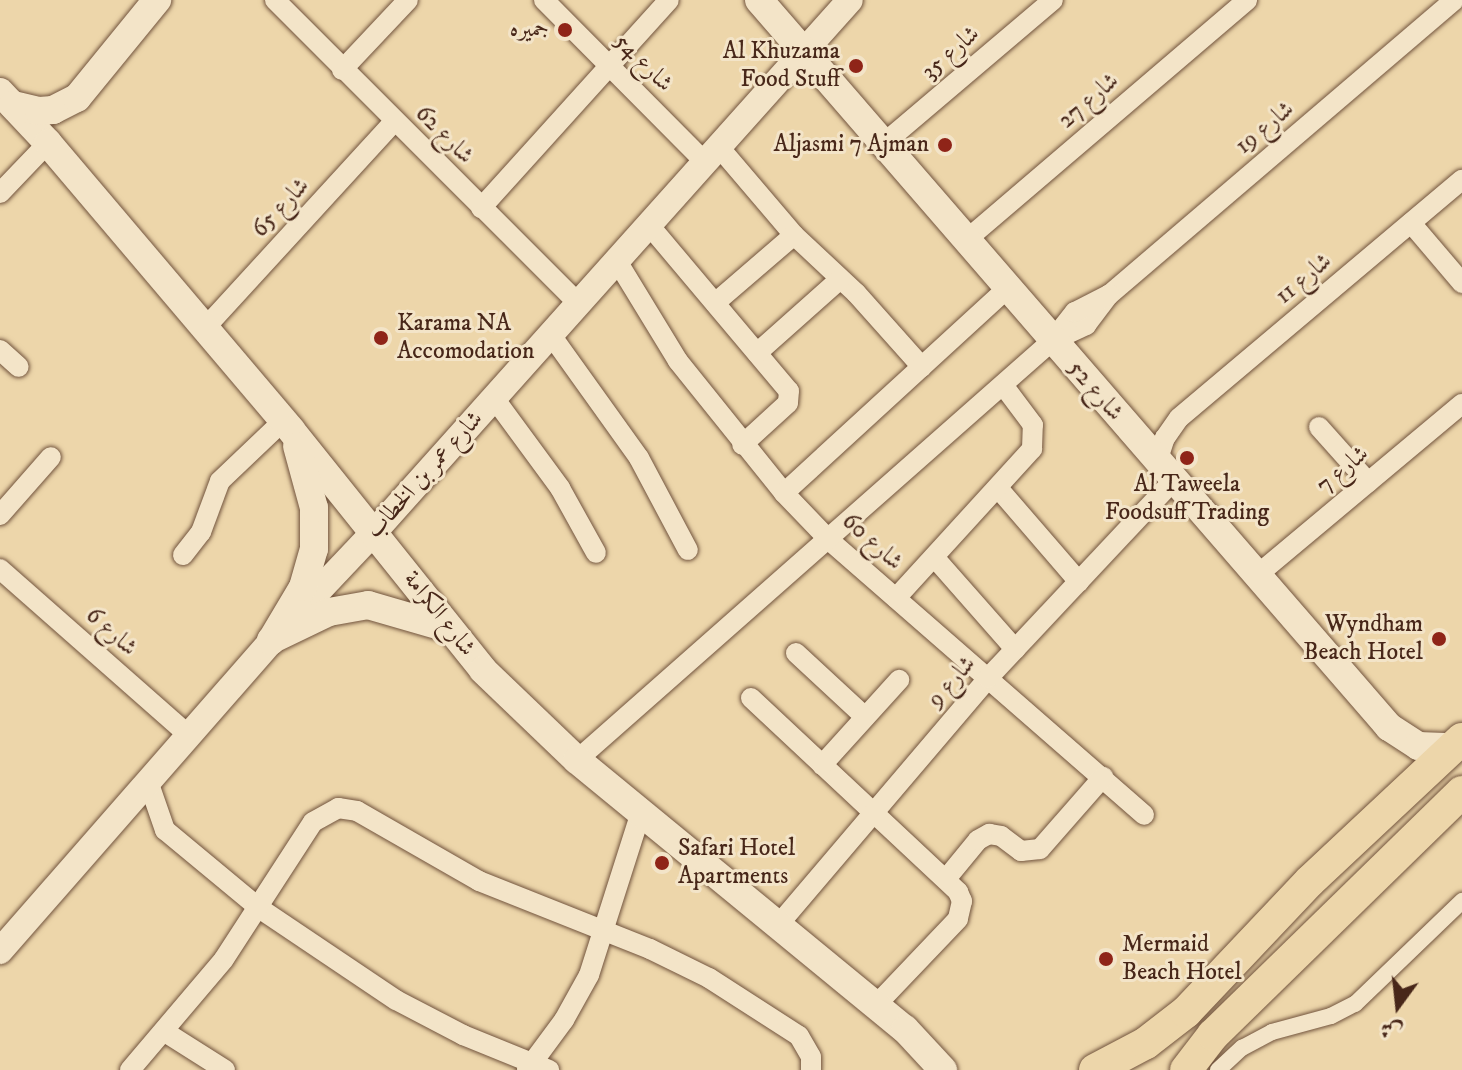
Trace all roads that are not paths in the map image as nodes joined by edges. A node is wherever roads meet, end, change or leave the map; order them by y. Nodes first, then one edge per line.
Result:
1 (157, 0) edge
2 (275, 0) edge
3 (408, 0) edge
4 (544, 0) edge
5 (669, 0) edge
6 (759, 0) edge
7 (850, 0) edge
8 (1053, 0) edge
9 (1247, 0) edge
10 (1454, 0) edge
11 (803, 53) junction
12 (610, 67) junction
13 (342, 70) junction
14 (7, 98) edge
15 (394, 122) junction
16 (48, 143) junction
17 (882, 145) junction
18 (712, 155) junction
19 (1462, 180) edge
20 (0, 193) edge
21 (481, 208) junction
22 (1411, 223) junction
23 (649, 225) junction
24 (794, 235) junction
25 (965, 241) junction
26 (617, 261) junction
27 (840, 279) junction
28 (1462, 283) edge
29 (1007, 289) junction
30 (715, 303) junction
31 (579, 304) junction
32 (205, 328) junction
33 (551, 335) junction
34 (1052, 341) junction
35 (0, 350) edge
36 (757, 353) junction
37 (19, 367) dead end
38 (922, 367) junction
39 (1003, 385) junction
40 (494, 398) junction
41 (1462, 404) edge
42 (1179, 418) junction
43 (287, 425) junction
44 (1319, 427) dead end
45 (1131, 431) junction
46 (742, 445) junction
47 (51, 457) dead end
48 (1165, 471) junction
49 (1368, 482) junction
50 (998, 488) junction
51 (784, 493) junction
52 (0, 515) edge
53 (375, 531) junction
54 (829, 540) junction
55 (688, 550) dead end
56 (596, 553) dead end
57 (183, 555) dead end
58 (934, 557) junction
59 (0, 569) edge
60 (1256, 576) junction
61 (1079, 582) junction
62 (896, 598) junction
63 (447, 628) junction
64 (271, 641) junction
65 (1015, 649) junction
66 (796, 653) dead end
67 (988, 678) junction
68 (899, 680) dead end
69 (751, 698) dead end
70 (865, 717) junction
71 (188, 735) junction
72 (1457, 743) edge
73 (577, 760) junction
74 (822, 765) junction
75 (1103, 777) junction
76 (148, 781) junction
77 (1462, 792) edge
78 (641, 812) junction
79 (874, 813) junction
80 (1144, 815) dead end
81 (946, 879) junction
82 (1462, 901) edge
83 (259, 908) junction
84 (779, 924) junction
85 (604, 931) junction
86 (0, 951) edge
87 (876, 1005) junction
88 (165, 1032) junction
89 (536, 1068) edge
90 (130, 1070) edge
91 (225, 1070) edge
92 (811, 1070) edge
93 (943, 1070) edge
94 (1095, 1070) edge
95 (1186, 1070) edge
96 (1218, 1070) edge

1 - 14 main road
2 - 13 street, شارع 62
3 - 13 street
4 - 12 street, شارع 54
5 - 12 street
6 - 11 main road, شارع 52
7 - 11 street, شارع عمر بن الخطاب
8 - 17 street, شارع 35
9 - 25 street, شارع 27
10 - 34 street, شارع 19
11 - 17 main road, شارع 52
11 - 18 street, شارع عمر بن الخطاب
12 - 18 street, شارع 54
12 - 21 street
13 - 15 street, شارع 62
14 - 16 main road, شارع الكرامة
15 - 21 street, شارع 62
15 - 32 street, شارع 65
16 - 20 street
16 - 32 main road, شارع الكرامة
17 - 25 main road, شارع 52
18 - 23 street, شارع عمر بن الخطاب
18 - 24 street, شارع 54
19 - 22 street, شارع 11
21 - 31 street, شارع 62
22 - 28 street
22 - 42 street, شارع 11
23 - 26 street, شارع عمر بن الخطاب
23 - 30 street
24 - 27 street, شارع 54
24 - 30 street
25 - 29 main road, شارع 52
26 - 31 street, شارع عمر بن الخطاب
26 - 46 street, شارع 60
27 - 36 street
27 - 38 street, شارع 54
29 - 34 main road, شارع 52
29 - 38 street
30 - 36 street
31 - 33 street, شارع عمر بن الخطاب
32 - 43 main road, شارع الكرامة
33 - 40 street, شارع عمر بن الخطاب
33 - 55 street
34 - 39 street, شارع 19
34 - 45 main road, شارع 52
35 - 37 street
36 - 46 street
38 - 51 street
39 - 50 street
39 - 54 street, شارع 19
40 - 53 street, شارع عمر بن الخطاب
40 - 56 street
41 - 49 street, شارع 7
42 - 45 street, شارع 11
42 - 48 street, شارع 11
43 - 53 main road, شارع الكرامة
43 - 57 street
43 - 64 main road
44 - 49 street
45 - 48 main road, شارع 52
46 - 51 street, شارع 60
47 - 52 street
48 - 60 main road, شارع 52
48 - 61 street, شارع 9
49 - 60 street, شارع 7
50 - 58 street
50 - 61 street
51 - 54 street, شارع 60
53 - 63 main road, شارع الكرامة
53 - 64 street, شارع عمر بن الخطاب
54 - 62 street, شارع 60
54 - 73 street, شارع 19
58 - 62 street
58 - 65 street
59 - 71 street, شارع 6
60 - 72 main road, شارع 52
61 - 65 street, شارع 9
62 - 67 street, شارع 60
63 - 64 main road
63 - 73 main road, شارع الكرامة
64 - 71 street, شارع عمر بن الخطاب
65 - 67 street, شارع 9
66 - 70 street
67 - 75 street, شارع 60
67 - 79 street, شارع 9
68 - 70 street
69 - 74 street
70 - 74 street
71 - 76 street, شارع عمر بن الخطاب
72 - 94 main road
73 - 78 main road, شارع الكرامة
74 - 79 street
75 - 80 street, شارع 60
75 - 81 street
76 - 83 street
76 - 86 street, شارع عمر بن الخطاب
77 - 95 main road
78 - 84 main road, شارع الكرامة
78 - 85 street
79 - 81 street
79 - 84 street, شارع 9
81 - 87 street
82 - 96 street
83 - 85 street
83 - 88 street
83 - 89 street
84 - 87 main road, شارع الكرامة
85 - 89 street
85 - 92 street
87 - 93 main road, شارع الكرامة
88 - 90 street
88 - 91 street

